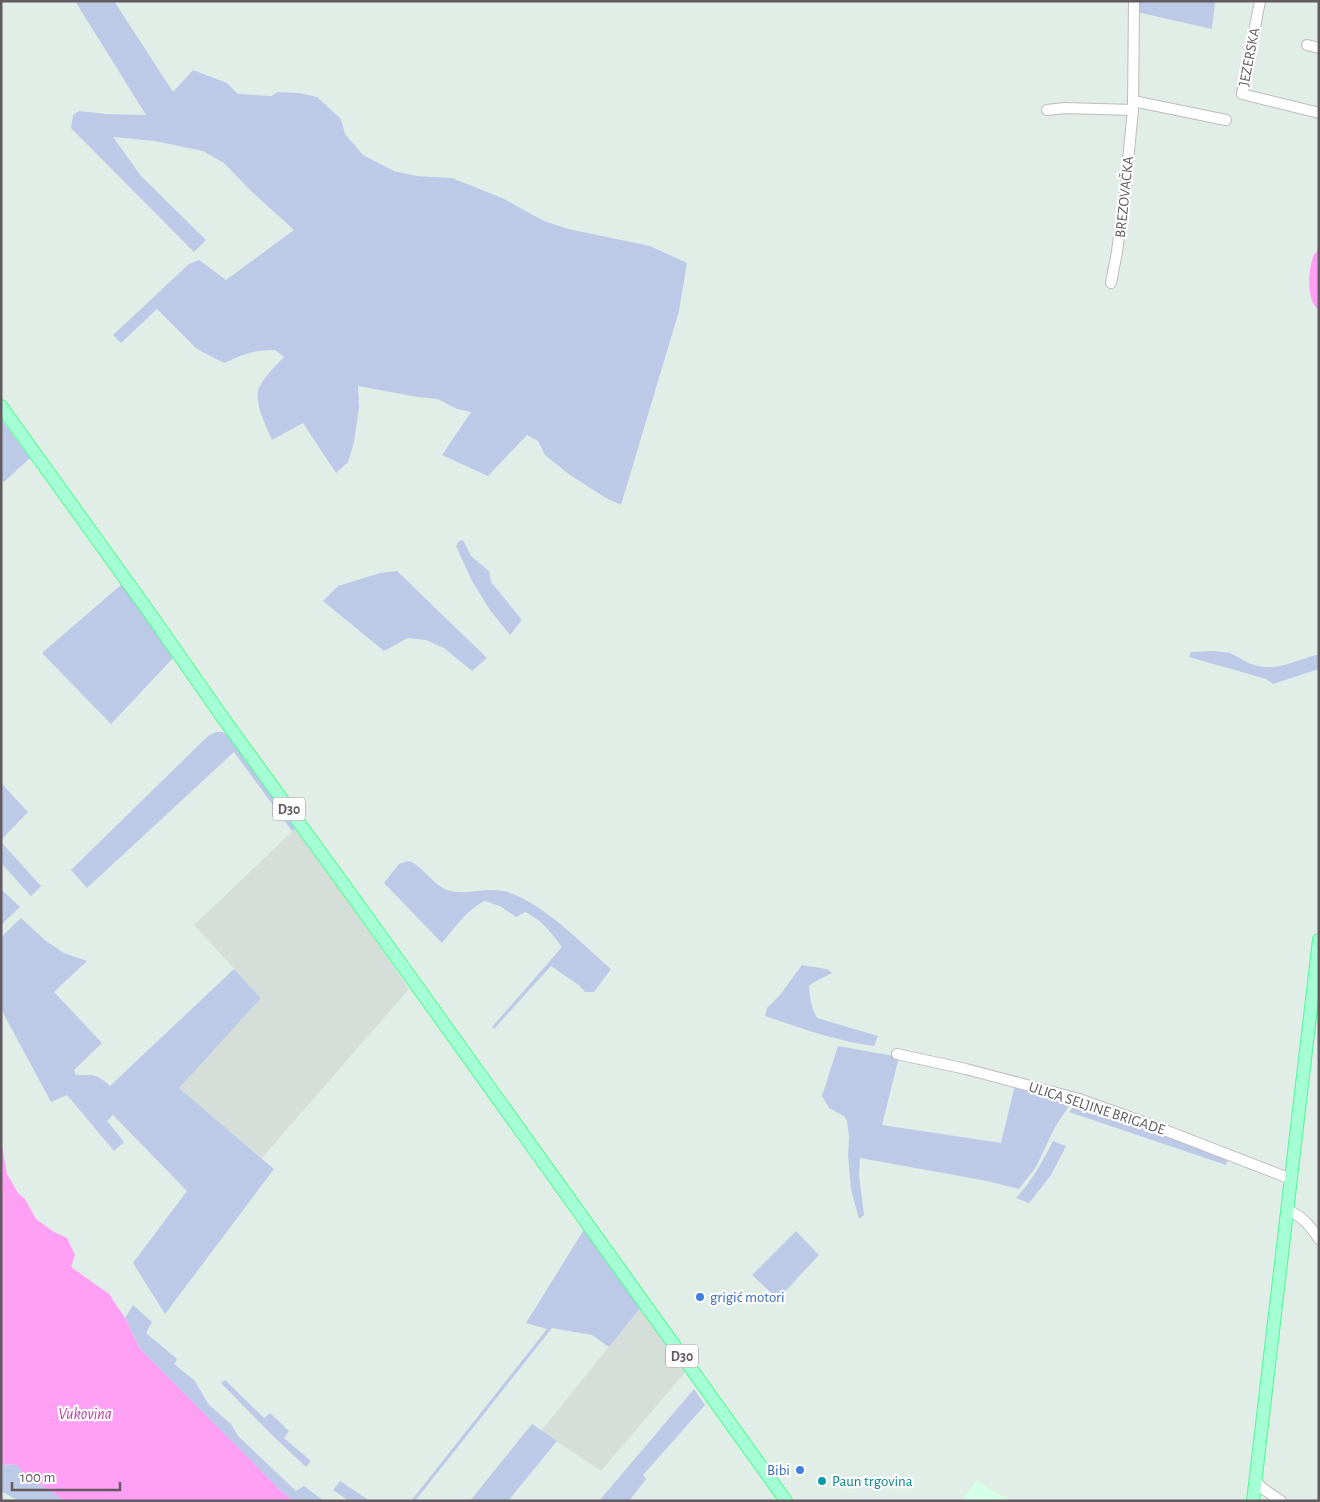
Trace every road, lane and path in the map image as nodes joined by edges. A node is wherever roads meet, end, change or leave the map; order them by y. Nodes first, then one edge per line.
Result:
1 (1134, 1) edge
2 (1260, 1) edge
3 (1307, 45) dead end
4 (1319, 48) edge
5 (1133, 106) junction
6 (1047, 110) dead end
7 (1319, 113) edge
8 (1226, 120) dead end
9 (1111, 283) dead end
10 (1, 406) edge
11 (1319, 940) edge
12 (897, 1054) dead end
13 (1291, 1179) junction
14 (1287, 1210) junction
15 (1319, 1239) edge
16 (1255, 1480) junction
17 (786, 1501) edge
18 (1253, 1501) edge
19 (1281, 1501) edge

1 - 5 street, BREZOVAČKA
2 - 7 street, JEZERSKA
3 - 4 street
5 - 6 street
5 - 8 street
5 - 9 street, BREZOVAČKA
10 - 17 main road, D30
11 - 13 main road
12 - 13 street, ULICA SELJINE BRIGADE
13 - 14 main road
14 - 15 street
14 - 16 main road
16 - 18 main road
16 - 19 street

